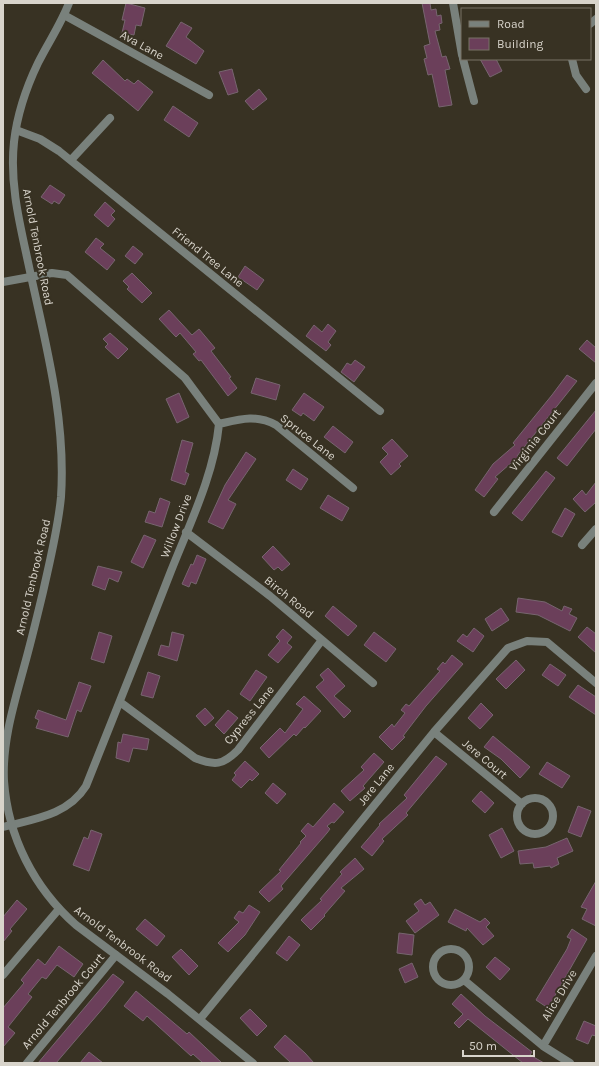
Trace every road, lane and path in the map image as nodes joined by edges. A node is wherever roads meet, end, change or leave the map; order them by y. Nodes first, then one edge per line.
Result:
1 (69, 3) edge
2 (453, 3) edge
3 (64, 15) junction
4 (461, 49) edge
5 (463, 60) edge
6 (572, 60) edge
7 (586, 89) dead end
8 (209, 95) dead end
9 (474, 101) dead end
10 (110, 118) dead end
11 (16, 130) junction
12 (71, 160) junction
13 (31, 276) junction
14 (3, 282) edge
15 (596, 383) edge
16 (380, 411) dead end
17 (219, 424) junction
18 (353, 488) dead end
19 (494, 512) dead end
20 (596, 529) edge
21 (186, 532) junction
22 (582, 545) dead end
23 (322, 640) junction
24 (373, 683) dead end
25 (596, 683) edge
26 (120, 702) junction
27 (434, 732) junction
28 (522, 804) junction
29 (12, 825) junction
30 (3, 828) edge
31 (59, 909) junction
32 (116, 955) junction
33 (596, 956) edge
34 (3, 975) edge
35 (464, 980) junction
36 (200, 1019) junction
37 (543, 1046) junction
38 (27, 1063) edge
39 (252, 1063) edge
40 (570, 1063) edge

1 - 3 street, Arnold Tenbrook Road
2 - 4 street
3 - 8 street, Ava Lane
3 - 11 street, Arnold Tenbrook Road
5 - 9 street
6 - 7 street
10 - 12 street
11 - 12 street, Friend Tree Lane
11 - 13 street, Arnold Tenbrook Road
12 - 16 street, Friend Tree Lane
13 - 14 street
13 - 17 street
13 - 29 street, Arnold Tenbrook Road
15 - 19 street, Virginia Court
17 - 18 street, Spruce Lane
17 - 21 street, Willow Drive
20 - 22 street
21 - 23 street, Birch Road
21 - 26 street, Willow Drive
23 - 24 street, Birch Road
23 - 26 street, Cypress Lane
25 - 27 street, Jere Lane
26 - 29 street, Willow Drive
27 - 28 street, Jere Court
27 - 36 street, Jere Lane
28 - 28 street
29 - 30 street, Willow Drive
29 - 31 street, Arnold Tenbrook Road
31 - 32 street, Arnold Tenbrook Road
31 - 34 street
32 - 36 street, Arnold Tenbrook Road
32 - 38 street, Arnold Tenbrook Court
33 - 37 street, Alice Drive
35 - 35 street
35 - 37 street
36 - 39 street, Arnold Tenbrook Road
37 - 40 street

